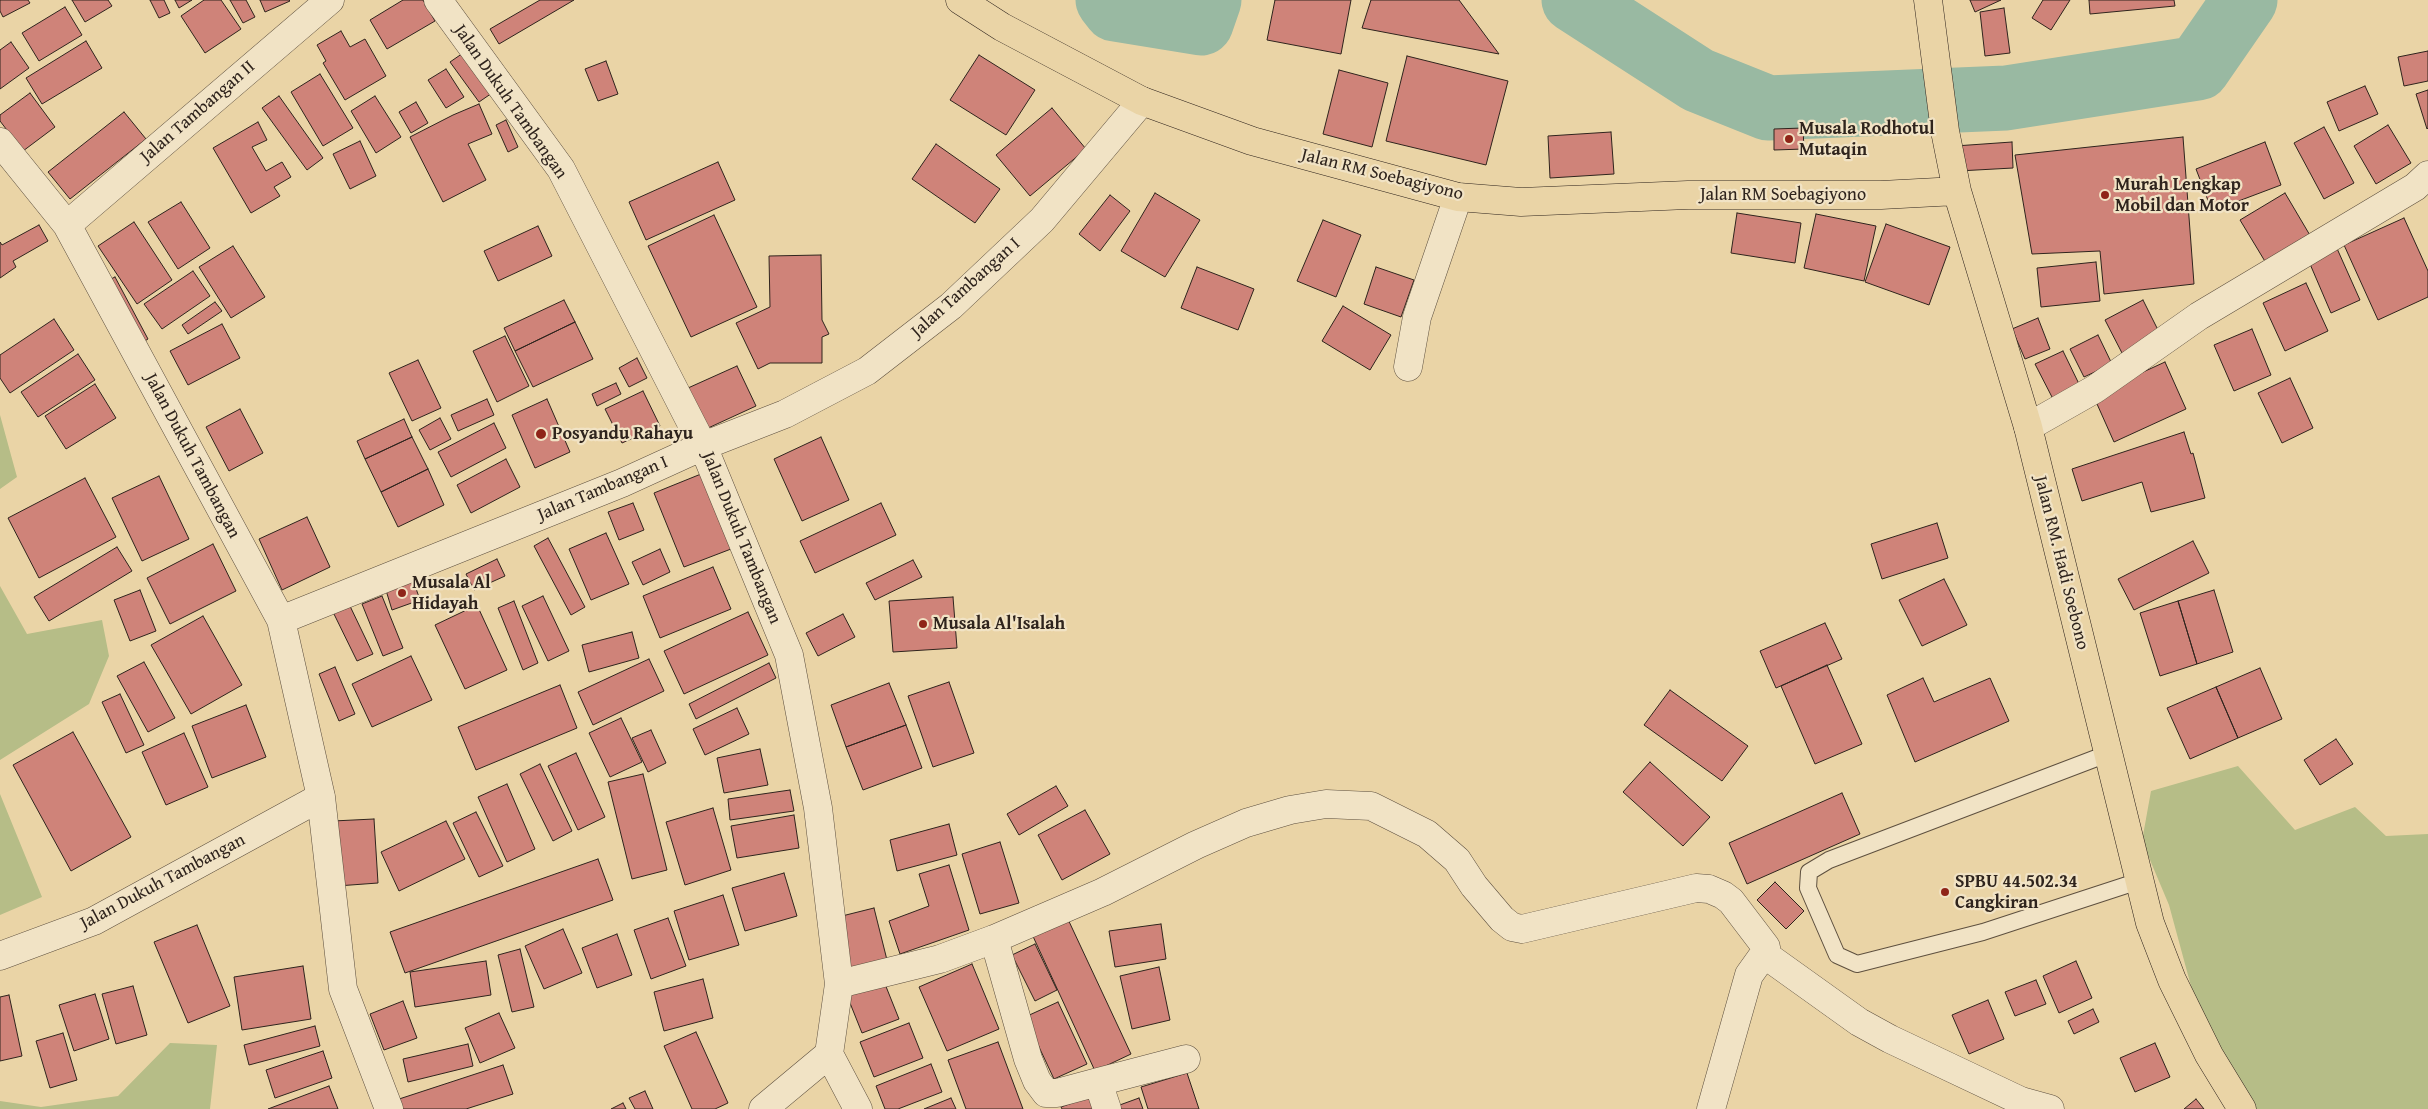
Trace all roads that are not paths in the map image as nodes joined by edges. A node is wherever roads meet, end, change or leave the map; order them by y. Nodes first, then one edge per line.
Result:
1 (330, 0) edge
2 (438, 0) edge
3 (960, 0) edge
4 (1928, 0) edge
5 (1142, 100) junction
6 (0, 142) edge
7 (2428, 175) edge
8 (1958, 191) junction
9 (1458, 197) junction
10 (67, 225) junction
11 (1408, 367) dead end
12 (2028, 427) junction
13 (703, 446) junction
14 (281, 620) junction
15 (2107, 754) junction
16 (321, 797) junction
17 (2139, 881) junction
18 (994, 938) junction
19 (1764, 954) junction
20 (0, 956) edge
21 (839, 984) junction
22 (829, 1054) junction
23 (1186, 1059) dead end
24 (1098, 1082) junction
25 (389, 1109) edge
26 (763, 1109) edge
27 (858, 1109) edge
28 (1107, 1109) edge
29 (1710, 1109) edge
30 (2050, 1109) edge
31 (2242, 1109) edge

1 - 10 street, Jalan Tambangan II
2 - 13 street, Jalan Dukuh Tambangan
3 - 5 main road, Jalan RM Soebagiyono
4 - 8 main road, Jalan RM. Hadi Soebono
5 - 9 main road, Jalan RM Soebagiyono
5 - 13 street, Jalan Tambangan I
6 - 10 street, Jalan Dukuh Tambangan
7 - 12 street
8 - 9 main road, Jalan RM Soebagiyono
8 - 12 main road, Jalan RM. Hadi Soebono
9 - 11 street
10 - 14 street, Jalan Dukuh Tambangan
12 - 15 main road, Jalan RM. Hadi Soebono
13 - 14 street, Jalan Tambangan I
13 - 21 street, Jalan Dukuh Tambangan
14 - 16 street, Jalan Dukuh Tambangan
15 - 17 main road, Jalan RM. Hadi Soebono
15 - 17 lane
16 - 20 street, Jalan Dukuh Tambangan
16 - 25 street, Jalan Dukuh Tambangan
17 - 31 main road, Jalan RM. Hadi Soebono
18 - 19 street
18 - 21 street
18 - 24 street
19 - 29 street
19 - 30 street
21 - 22 street, Jalan Dukuh Tambangan
22 - 26 street
22 - 27 street
23 - 24 street
24 - 28 street

